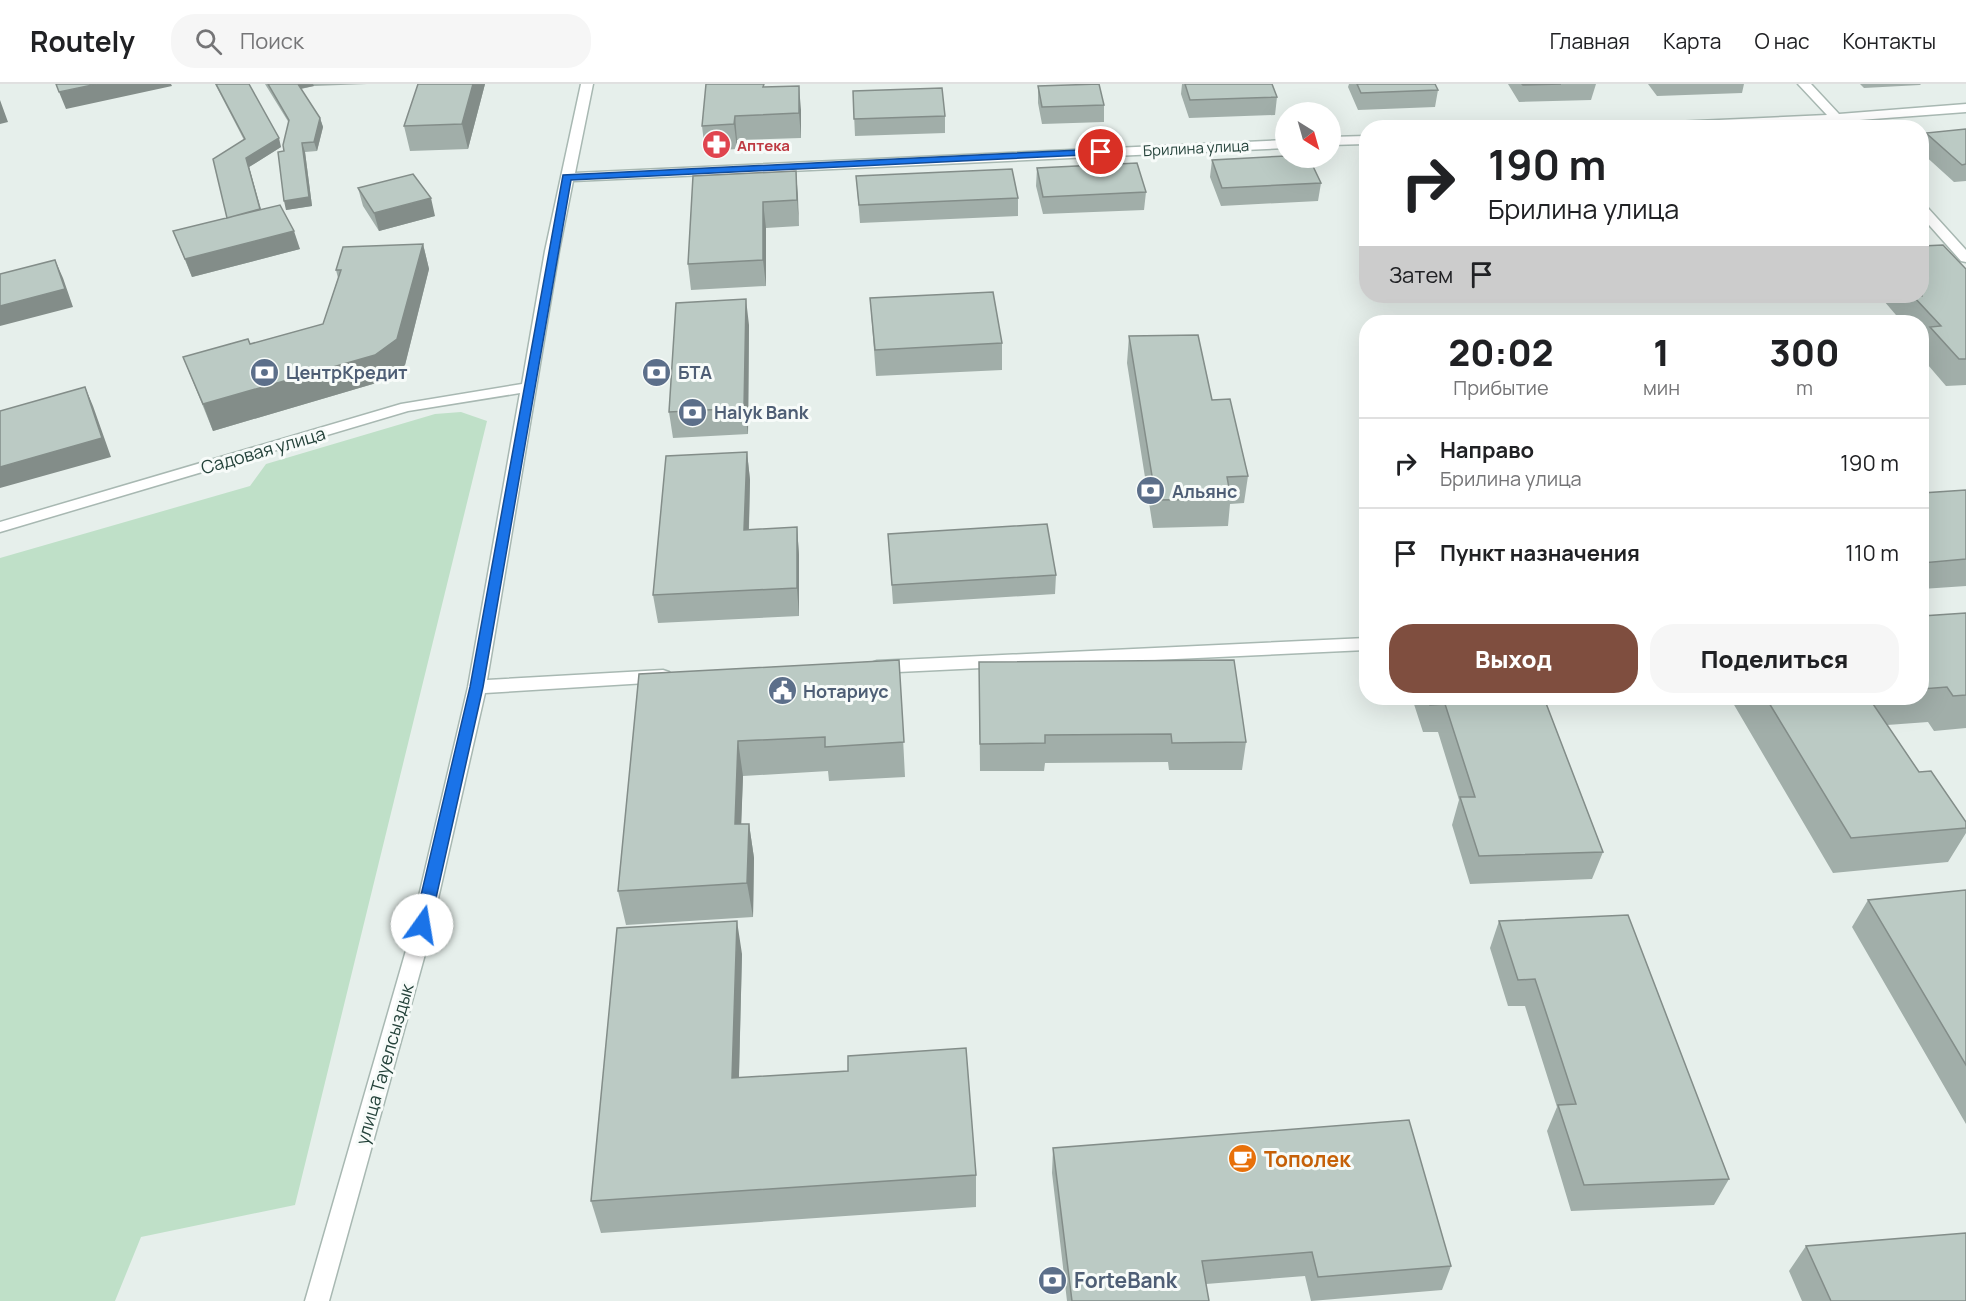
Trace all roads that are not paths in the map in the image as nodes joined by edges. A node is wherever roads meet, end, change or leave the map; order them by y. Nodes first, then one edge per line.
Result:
1 (587, 84) edge
2 (1804, 84) edge
3 (1966, 108) edge
4 (1838, 120) edge
5 (1866, 120) edge
6 (1359, 140) edge
7 (1341, 141) edge
8 (1275, 145) edge
9 (567, 177) junction
10 (1929, 218) edge
11 (1966, 258) edge
12 (528, 387) junction
13 (0, 527) edge
14 (1359, 644) edge
15 (859, 668) edge
16 (684, 675) edge
17 (477, 687) junction
18 (317, 1301) edge

1 - 9 street, улица Тауелсыздык
2 - 4 street
3 - 5 street
6 - 7 street
8 - 9 street, Брилина улица
9 - 12 street, улица Тауелсыздык
10 - 11 street
12 - 13 street, Садовая улица
12 - 17 street, улица Тауелсыздык
14 - 15 street
16 - 17 street
17 - 18 street, улица Тауелсыздык

